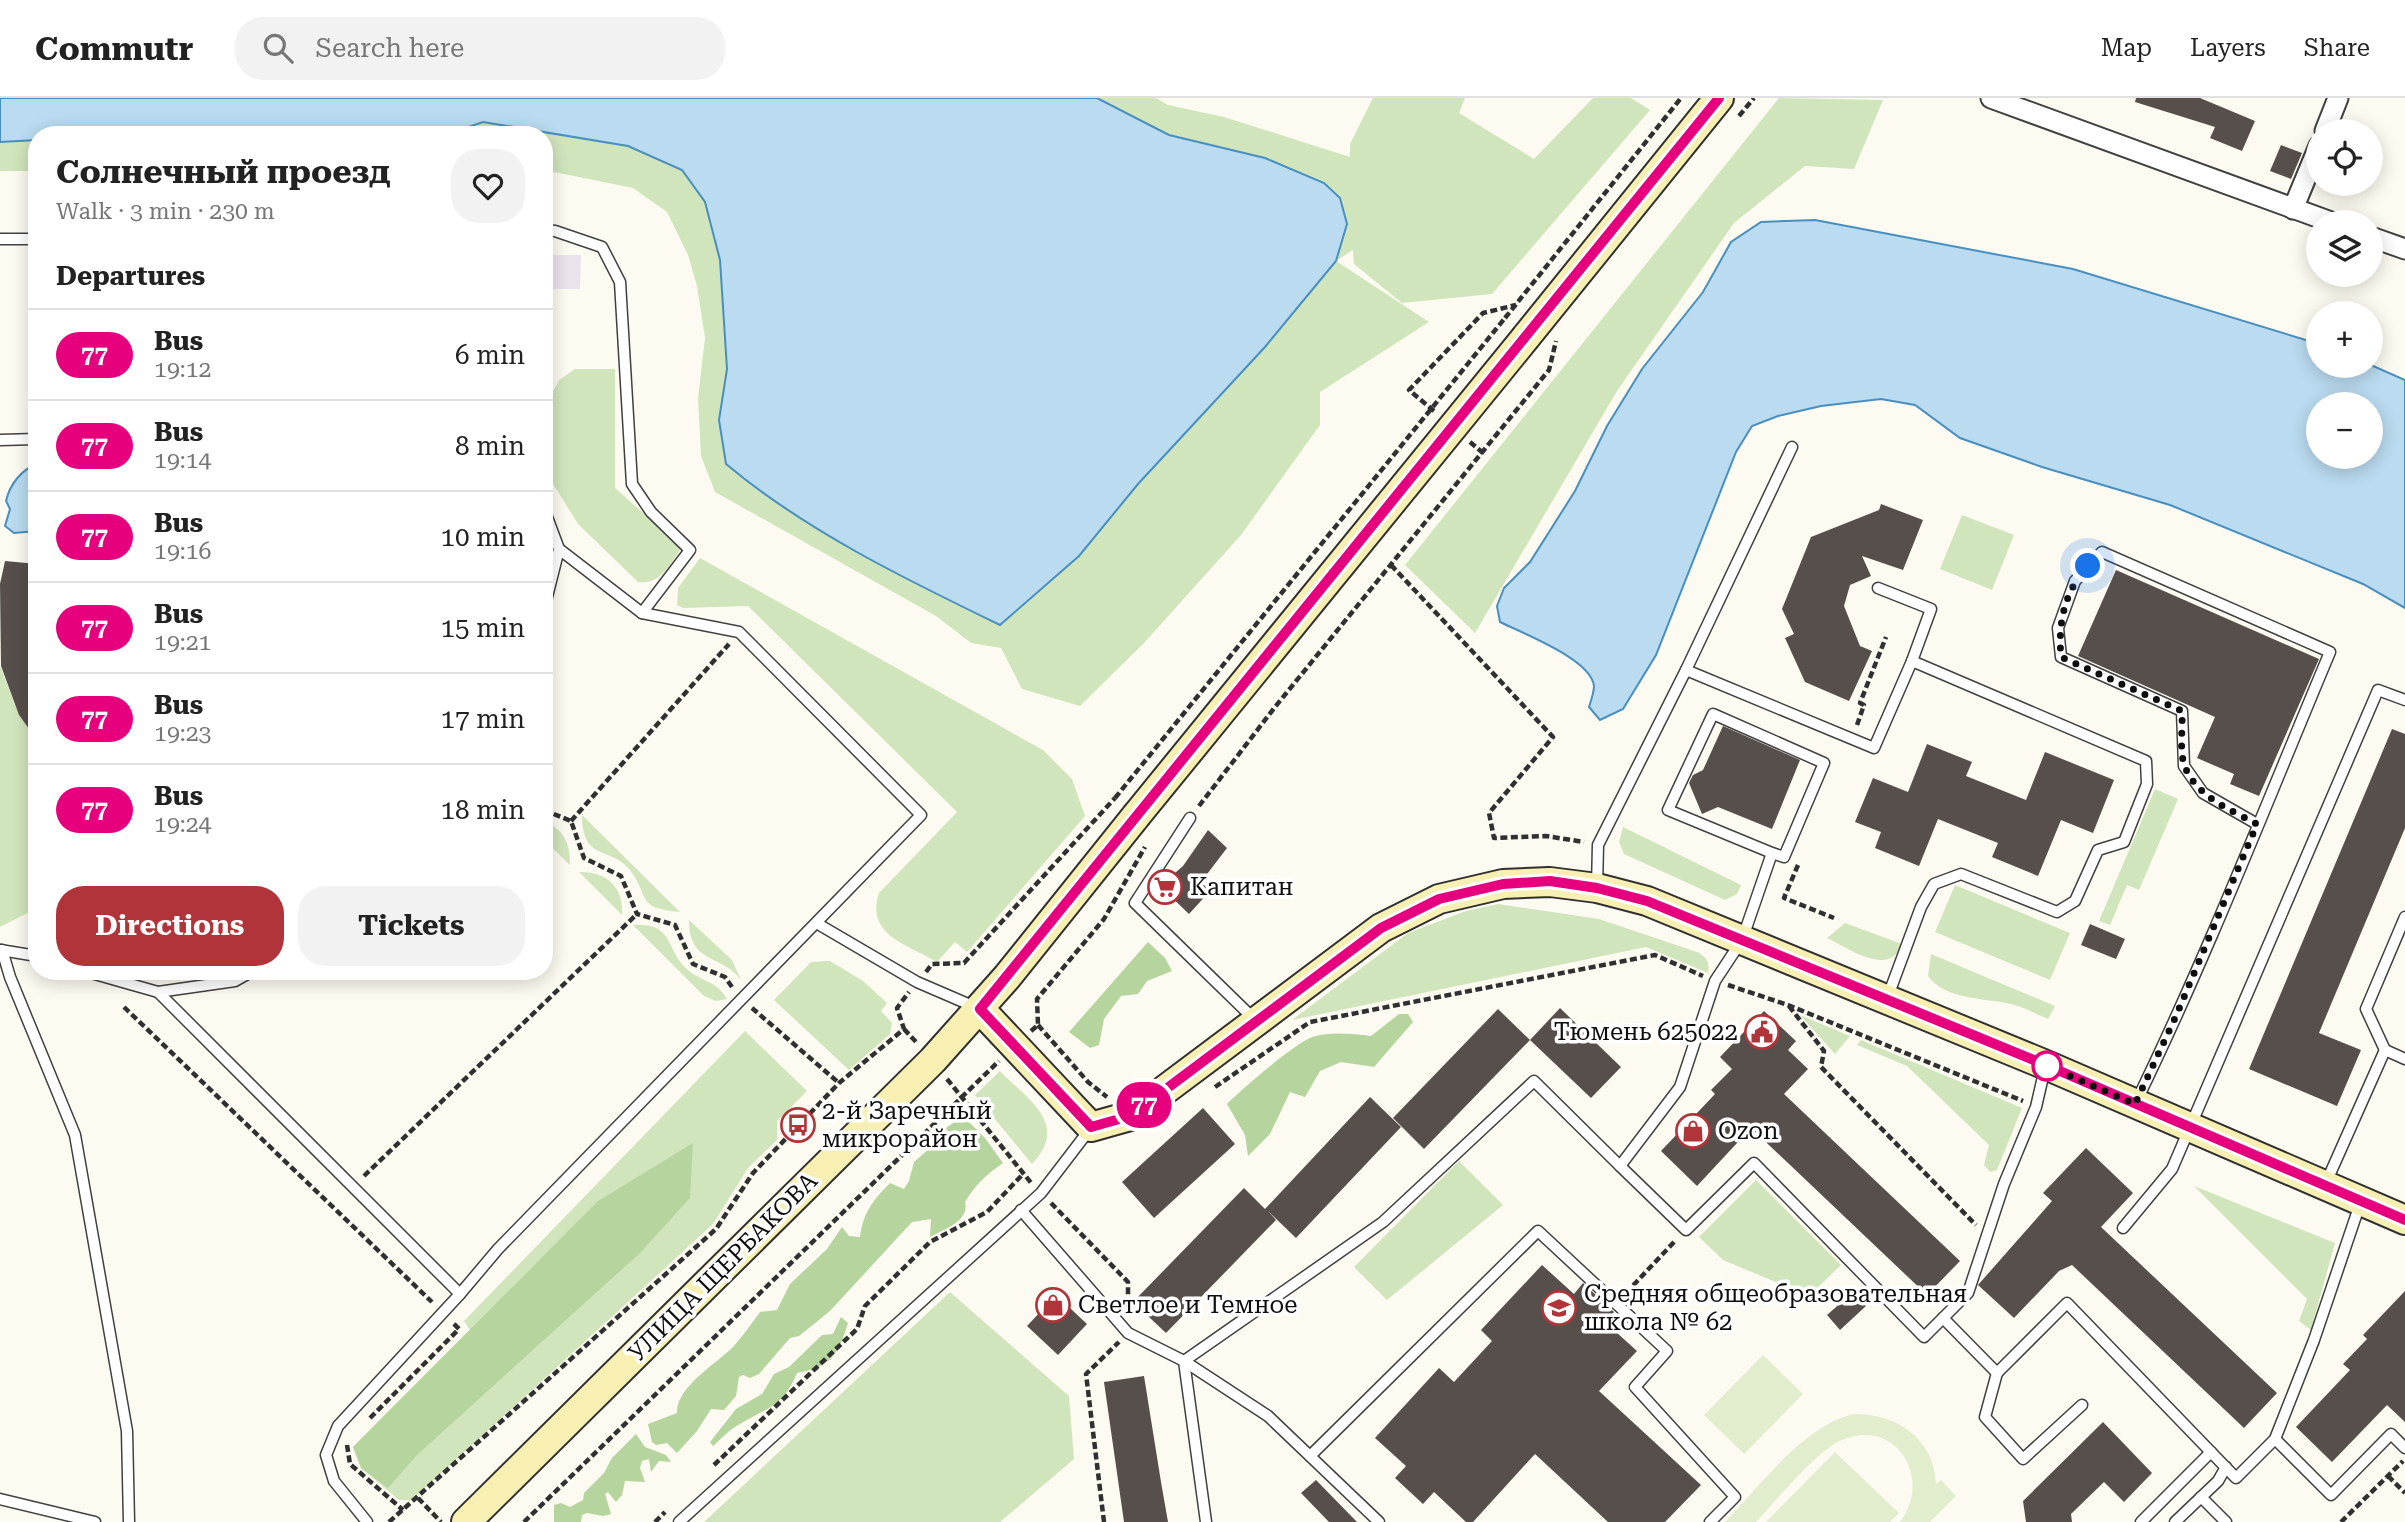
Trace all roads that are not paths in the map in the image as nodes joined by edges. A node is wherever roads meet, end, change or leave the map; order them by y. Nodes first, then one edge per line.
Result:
1 (1719, 98) edge
2 (1990, 98) edge
3 (2338, 98) edge
4 (2330, 119) edge
5 (2306, 178) edge
6 (2293, 209) junction
7 (2306, 213) edge
8 (553, 231) edge
9 (0, 239) edge
10 (28, 239) edge
11 (2383, 241) edge
12 (2405, 249) edge
13 (28, 439) edge
14 (0, 440) edge
15 (1792, 447) dead end
16 (553, 533) edge
17 (559, 549) junction
18 (553, 573) edge
19 (1878, 588) dead end
20 (642, 613) junction
21 (1912, 661) junction
22 (1686, 670) junction
23 (2405, 700) edge
24 (1190, 818) road end
25 (2257, 824) junction
26 (1772, 853) junction
27 (1597, 888) junction
28 (2405, 917) edge
29 (818, 924) junction
30 (1742, 940) junction
31 (1, 950) edge
32 (28, 955) edge
33 (116, 980) edge
34 (237, 980) edge
35 (158, 992) junction
36 (1887, 1000) junction
37 (980, 1009) junction
38 (1256, 1022) junction
39 (2385, 1051) junction
40 (2405, 1059) edge
41 (2046, 1065) junction
42 (2135, 1104) junction
43 (1091, 1127) junction
44 (2190, 1128) junction
45 (1620, 1166) junction
46 (2325, 1185) junction
47 (2361, 1201) junction
48 (1021, 1210) junction
49 (2405, 1220) edge
50 (2123, 1228) dead end
51 (460, 1294) junction
52 (1943, 1318) junction
53 (1184, 1361) junction
54 (1997, 1373) junction
55 (2082, 1405) dead end
56 (2275, 1439) junction
57 (2405, 1448) edge
58 (2211, 1452) junction
59 (1310, 1456) junction
60 (2226, 1467) junction
61 (2201, 1497) junction
62 (0, 1499) edge
63 (95, 1522) edge
64 (129, 1522) edge
65 (367, 1522) edge
66 (466, 1522) edge
67 (679, 1522) edge
68 (1206, 1522) edge
69 (1378, 1522) edge
70 (1710, 1522) edge
71 (2141, 1522) edge
72 (2175, 1522) edge
73 (2226, 1522) edge

1 - 37 main road, УЛИЦА ЩЕРБАКОВА, bridge
2 - 6 street
3 - 4 street
5 - 6 street
6 - 7 street
8 - 20 lane
9 - 10 lane
11 - 12 street
13 - 14 lane
15 - 22 lane
16 - 17 lane
17 - 18 lane
17 - 20 lane
19 - 21 lane
20 - 29 lane
21 - 22 lane
21 - 36 lane
22 - 27 lane
23 - 44 lane
24 - 38 lane
25 - 25 lane
25 - 42 lane
26 - 26 lane
26 - 30 lane
27 - 30 main road
27 - 38 main road
28 - 39 lane
29 - 37 lane
29 - 51 lane
30 - 36 main road
30 - 45 lane
31 - 32 lane
31 - 64 lane
33 - 35 lane
34 - 35 lane
35 - 51 lane
36 - 41 main road
37 - 43 main road
37 - 66 main road, УЛИЦА ЩЕРБАКОВА
38 - 43 main road
39 - 40 lane
39 - 46 lane
41 - 42 main road
41 - 52 lane
42 - 44 main road
43 - 48 lane
44 - 46 main road
44 - 50 lane
45 - 52 lane
45 - 53 lane
46 - 47 main road
47 - 49 main road
47 - 56 lane
48 - 53 lane
48 - 67 lane
51 - 65 lane
52 - 54 lane
53 - 59 lane
53 - 68 lane
54 - 55 lane
54 - 58 lane
56 - 57 lane
56 - 60 lane
58 - 60 lane
58 - 71 lane
59 - 69 lane
59 - 70 lane
60 - 61 lane
61 - 72 lane
61 - 73 lane
62 - 63 lane

